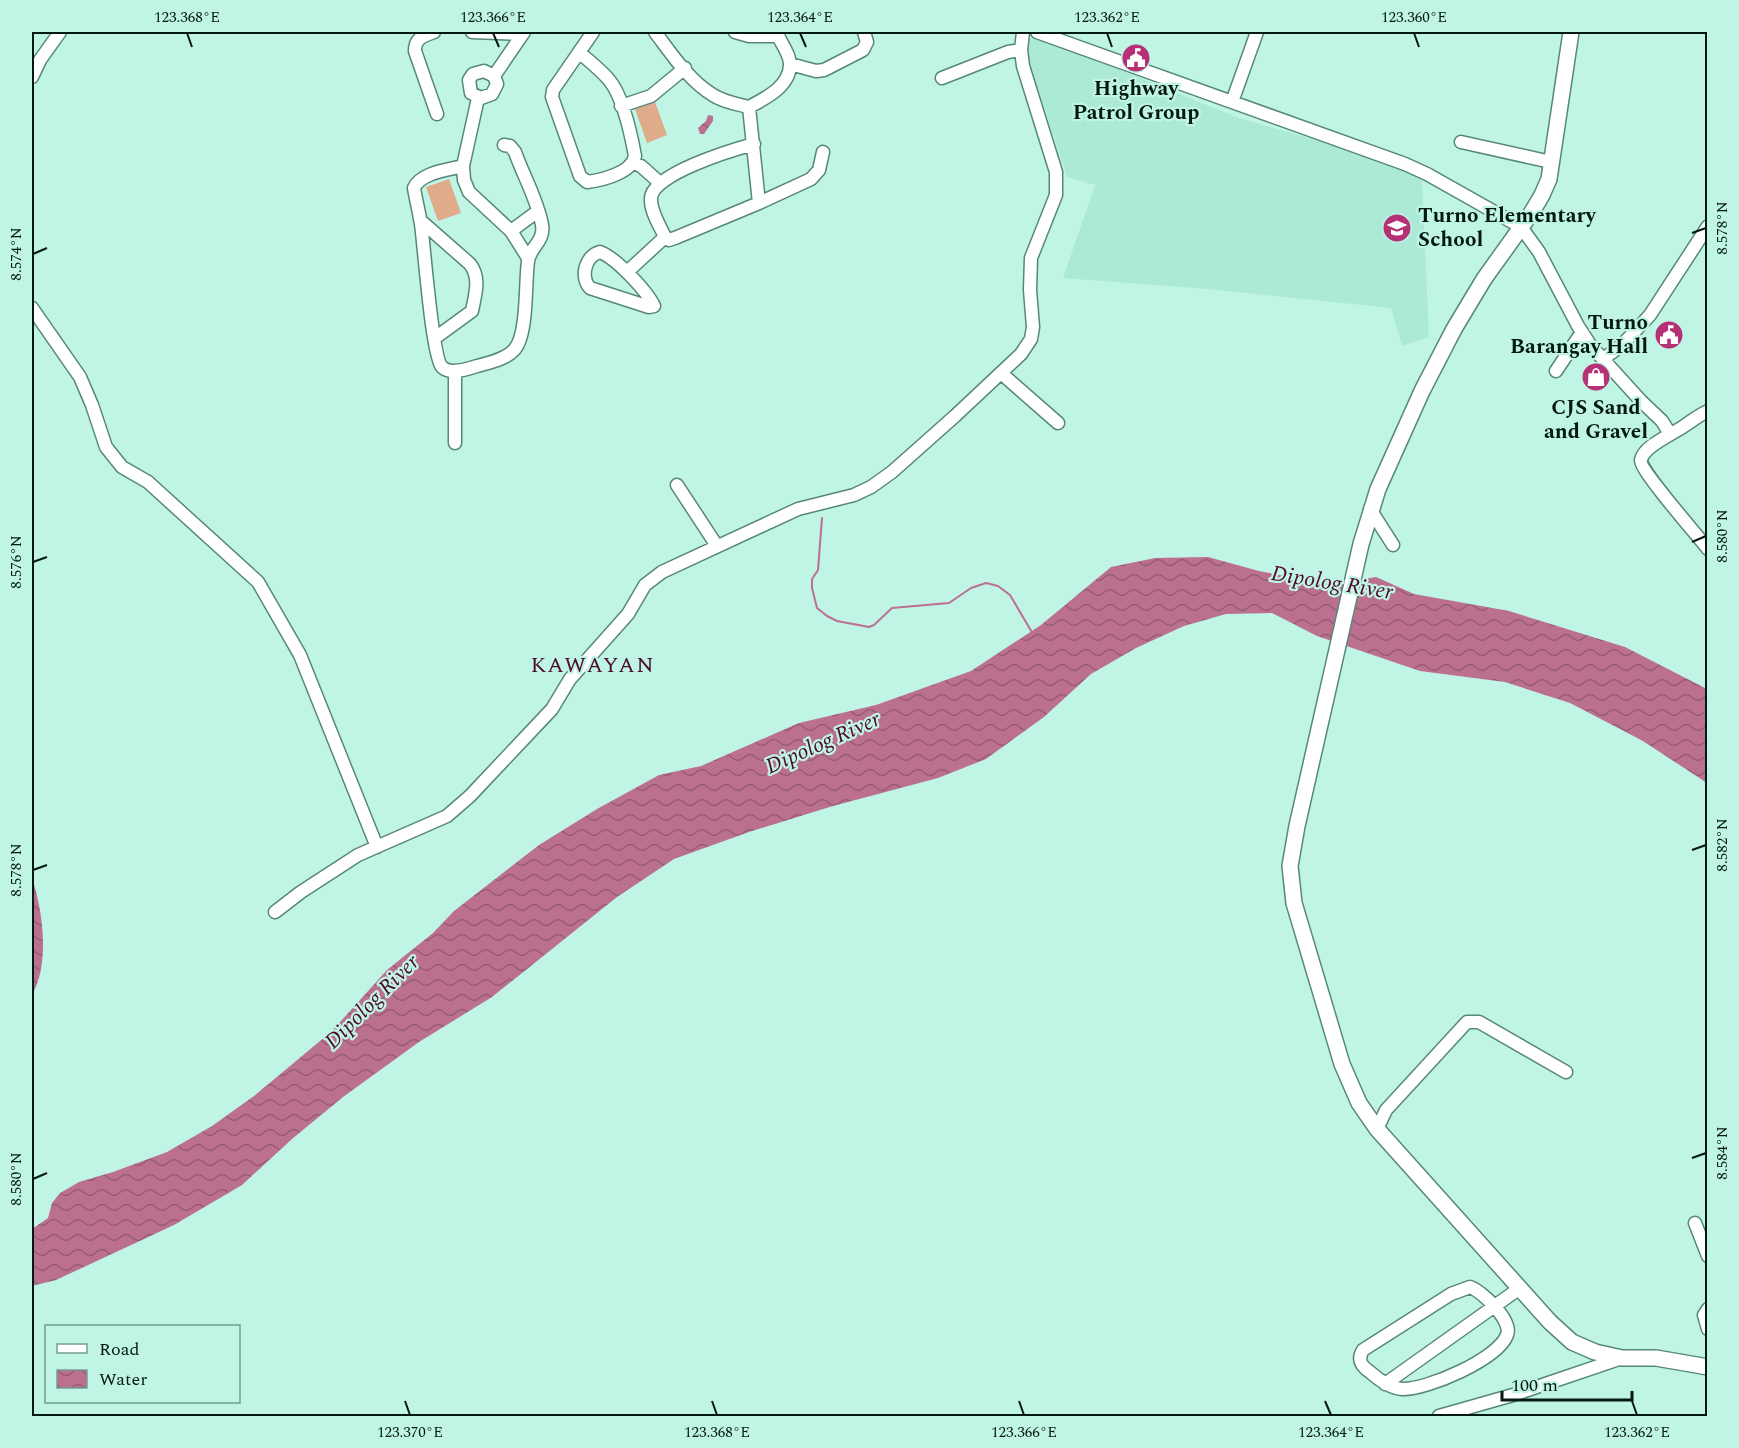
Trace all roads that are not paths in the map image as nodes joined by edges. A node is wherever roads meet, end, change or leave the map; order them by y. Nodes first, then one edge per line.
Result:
1 (60, 32) edge
2 (434, 32) edge
3 (472, 32) edge
4 (593, 32) edge
5 (655, 32) edge
6 (735, 32) edge
7 (864, 32) edge
8 (1023, 32) edge
9 (1036, 32) edge
10 (1257, 32) edge
11 (1571, 32) edge
12 (523, 33) edge
13 (778, 34) edge
14 (1021, 50) junction
15 (579, 52) junction
16 (790, 64) junction
17 (685, 68) junction
18 (494, 76) junction
19 (32, 77) edge
20 (942, 78) dead end
21 (478, 98) junction
22 (1233, 102) junction
23 (621, 106) junction
24 (749, 107) junction
25 (436, 114) dead end
26 (1461, 142) dead end
27 (754, 144) junction
28 (504, 145) dead end
29 (823, 152) dead end
30 (1551, 162) junction
31 (633, 163) junction
32 (463, 166) junction
33 (660, 183) junction
34 (759, 203) junction
35 (538, 211) junction
36 (421, 221) junction
37 (1707, 226) edge
38 (1521, 227) junction
39 (511, 231) junction
40 (665, 237) junction
41 (528, 258) junction
42 (627, 272) junction
43 (32, 308) edge
44 (1582, 332) junction
45 (435, 338) junction
46 (1603, 359) junction
47 (455, 371) junction
48 (1556, 371) dead end
49 (1001, 373) junction
50 (1707, 411) edge
51 (1058, 423) dead end
52 (1670, 434) junction
53 (455, 443) dead end
54 (676, 485) dead end
55 (1370, 509) junction
56 (1393, 545) dead end
57 (717, 546) junction
58 (1707, 549) edge
59 (377, 847) junction
60 (275, 912) dead end
61 (1566, 1072) dead end
62 (1377, 1129) junction
63 (1695, 1223) dead end
64 (1707, 1256) edge
65 (1520, 1288) junction
66 (1494, 1306) junction
67 (1707, 1309) edge
68 (1707, 1329) edge
69 (1622, 1358) junction
70 (1707, 1367) edge
71 (1385, 1384) junction
72 (1439, 1416) edge

1 - 19 street
2 - 25 street
3 - 12 street
4 - 15 street
5 - 17 street
6 - 13 street
7 - 16 street
8 - 14 street
9 - 22 street
10 - 22 street
11 - 30 main road
12 - 18 street
13 - 16 street
14 - 20 street
14 - 49 street
15 - 23 street
15 - 31 street
16 - 24 street
17 - 23 street
17 - 24 street
18 - 21 street
18 - 21 street
21 - 32 street
22 - 38 street
23 - 31 street
24 - 27 street
26 - 30 street
27 - 33 street
27 - 34 street
28 - 35 street
29 - 34 street
30 - 38 main road
31 - 33 street
32 - 36 street
32 - 39 street
33 - 40 street
34 - 40 street
35 - 39 street
35 - 41 street
36 - 45 street
36 - 45 street
37 - 46 street
38 - 44 street
38 - 55 main road
39 - 41 street
40 - 42 street
41 - 47 street
42 - 42 street
43 - 59 street
44 - 46 street
44 - 48 street
45 - 47 street
46 - 52 street
47 - 53 street
49 - 51 street
49 - 57 street
50 - 52 street
52 - 58 street
54 - 57 street
55 - 56 street
55 - 62 main road
57 - 59 street
59 - 60 street
61 - 62 street
62 - 65 main road
63 - 64 street
65 - 66 street
65 - 69 main road
66 - 71 street
66 - 71 street
66 - 71 street
67 - 68 street
69 - 70 main road
69 - 72 street

